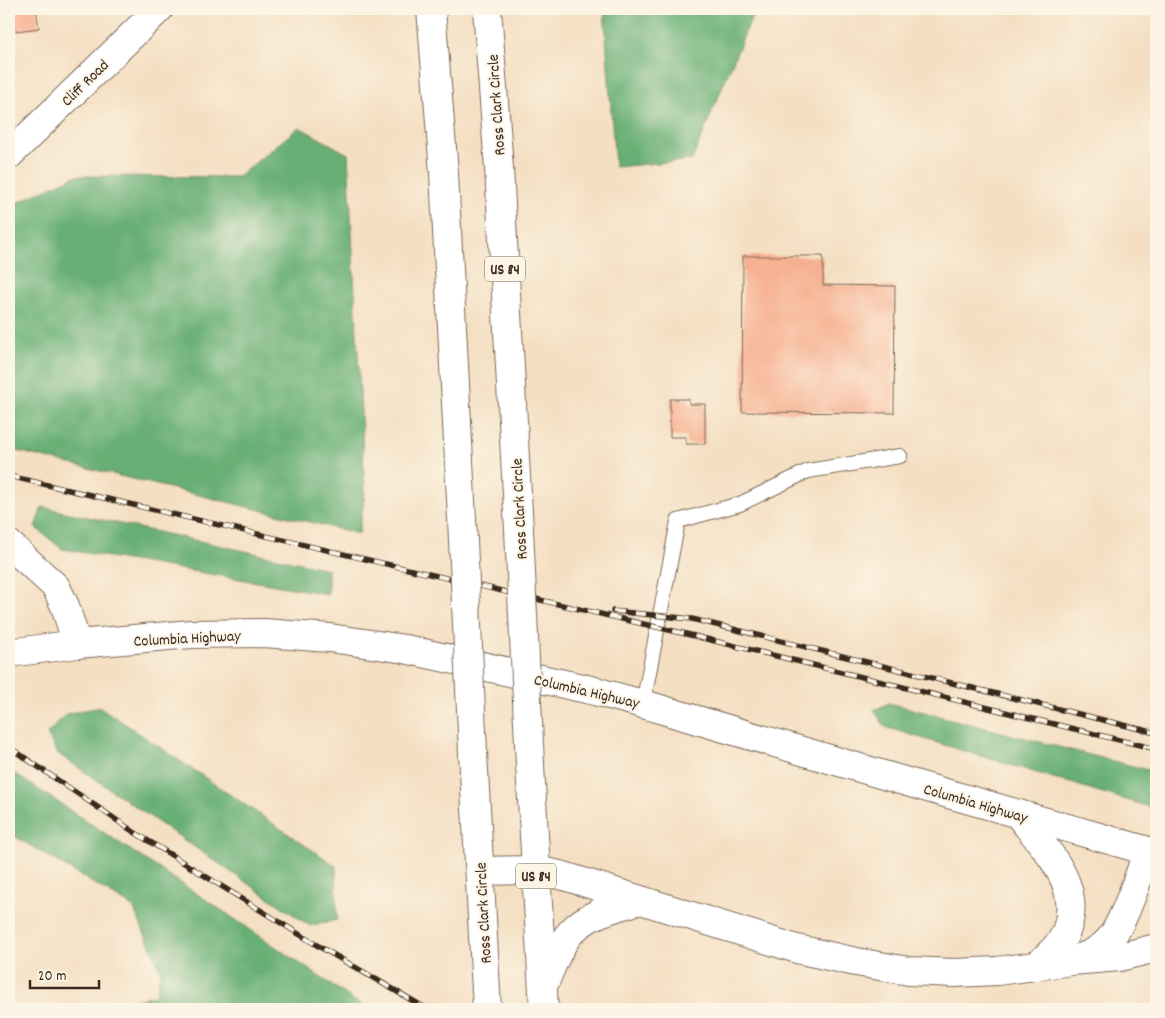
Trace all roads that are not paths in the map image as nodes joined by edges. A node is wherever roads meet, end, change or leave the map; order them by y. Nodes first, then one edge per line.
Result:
1 (159, 9) edge
2 (431, 9) edge
3 (487, 9) edge
4 (9, 155) edge
5 (900, 456) dead end
6 (9, 544) edge
7 (77, 644) junction
8 (9, 653) edge
9 (643, 704) junction
10 (1018, 814) junction
11 (536, 870) junction
12 (480, 871) junction
13 (640, 900) junction
14 (1156, 948) edge
15 (1072, 961) junction
16 (1037, 966) junction
17 (543, 999) edge
18 (487, 1009) edge

1 - 4 main road, Cliff Road
2 - 12 main road, Ross Clark Circle, bridge
3 - 11 main road, Ross Clark Circle / US 84, bridge
5 - 9 lane
6 - 7 main road
7 - 8 main road, Columbia Highway
7 - 9 main road, Columbia Highway
9 - 10 main road, Columbia Highway
10 - 15 main road, Columbia Highway
10 - 16 main road
11 - 12 main road
11 - 13 main road
11 - 17 main road, Ross Clark Circle / US 84
12 - 18 main road, Ross Clark Circle
13 - 16 main road
13 - 17 main road
14 - 15 main road
15 - 16 main road

